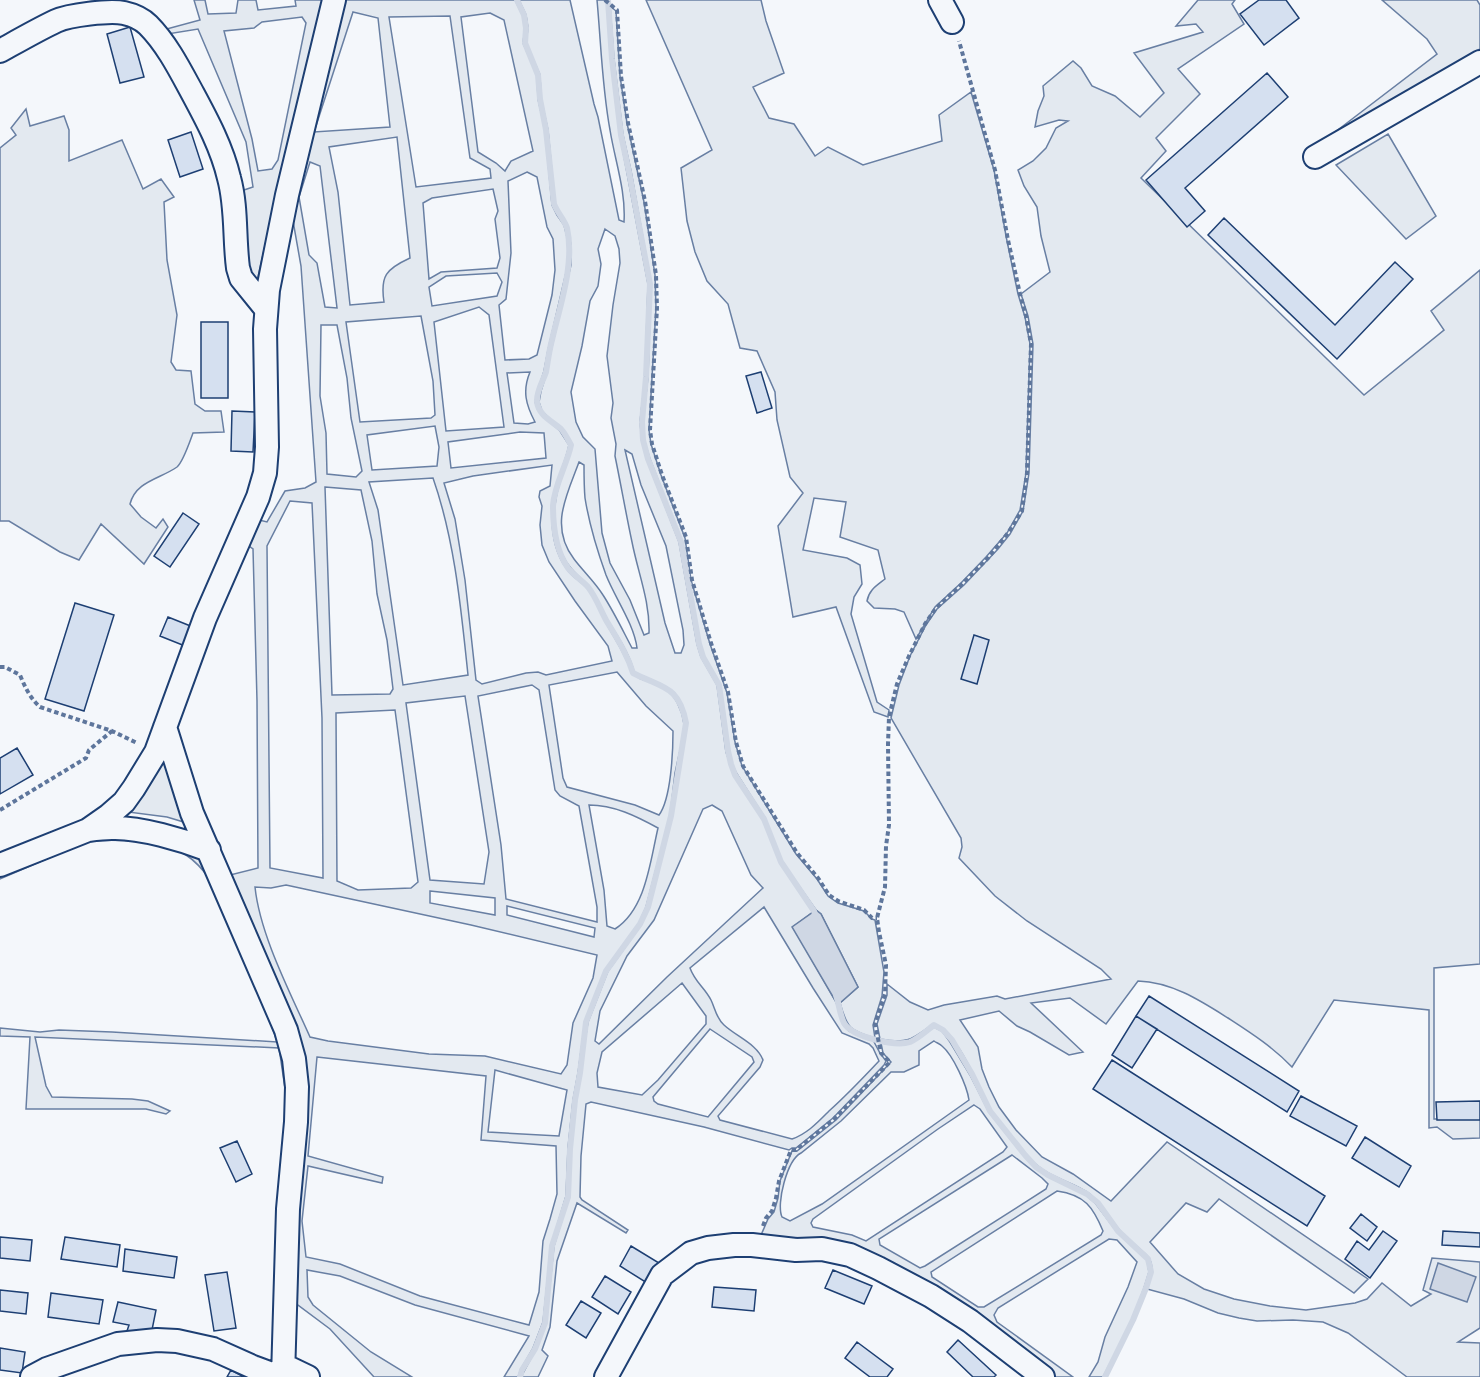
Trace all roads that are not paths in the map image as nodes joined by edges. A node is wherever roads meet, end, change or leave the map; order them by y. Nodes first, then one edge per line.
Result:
1 (334, 0) edge
2 (940, 0) edge
3 (952, 22) road end
4 (0, 51) edge
5 (1480, 62) edge
6 (1315, 157) dead end
7 (266, 309) junction
8 (165, 727) junction
9 (88, 830) junction
10 (209, 850) junction
11 (0, 865) edge
12 (282, 1373) edge
13 (32, 1377) edge
14 (308, 1377) edge
15 (606, 1377) edge
16 (1043, 1377) edge

1 - 7 street
2 - 3 street
4 - 7 street
5 - 6 street
7 - 8 street
8 - 9 street
8 - 10 street
9 - 10 street
9 - 11 street
10 - 12 street
12 - 13 street
12 - 14 street
15 - 16 street

